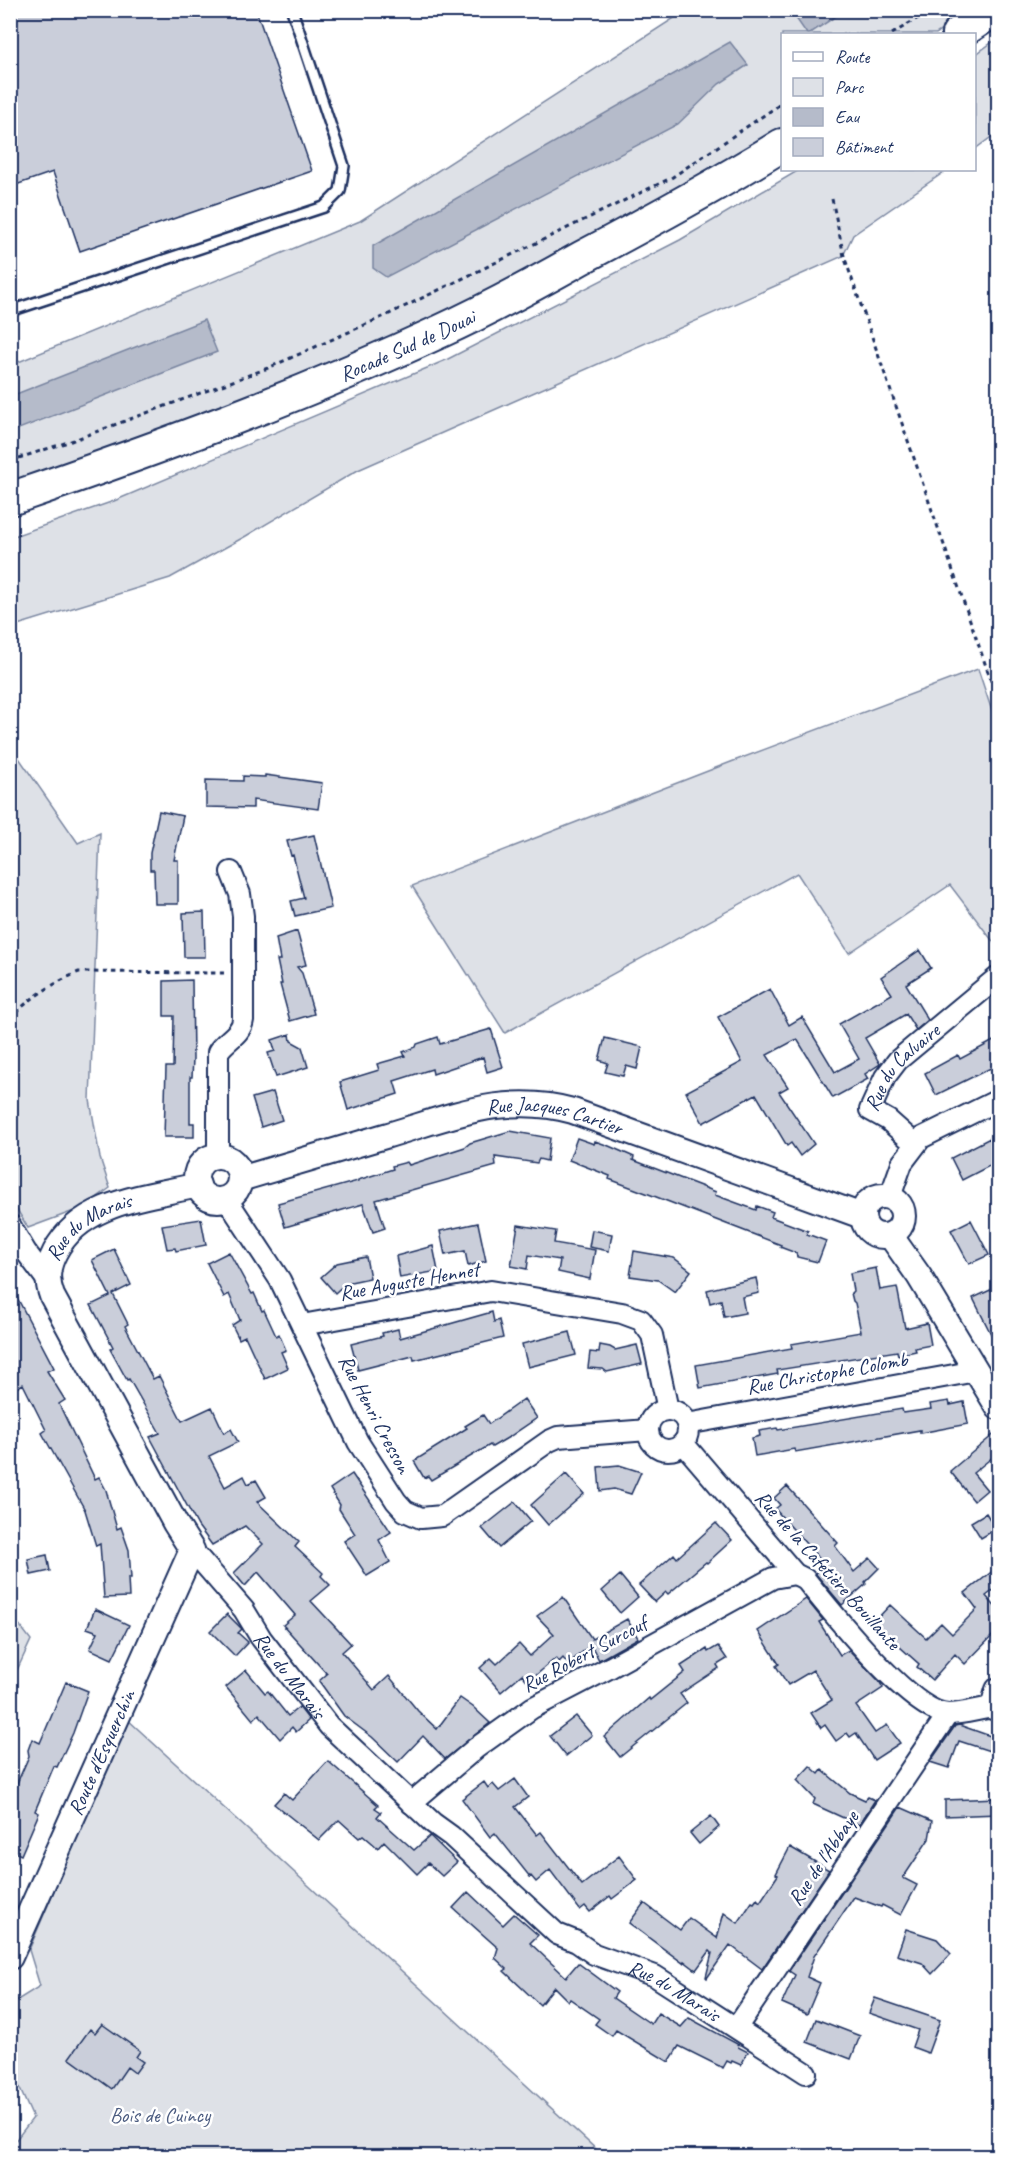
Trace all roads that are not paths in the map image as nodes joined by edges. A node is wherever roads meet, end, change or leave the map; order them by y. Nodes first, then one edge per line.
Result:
1 (292, 10) edge
2 (994, 10) edge
3 (999, 28) edge
4 (960, 33) edge
5 (976, 44) edge
6 (781, 146) edge
7 (781, 170) edge
8 (10, 311) edge
9 (10, 499) edge
10 (10, 516) edge
11 (231, 872) dead end
12 (999, 977) edge
13 (999, 1100) edge
14 (915, 1144) junction
15 (218, 1156) junction
16 (198, 1185) junction
17 (233, 1188) junction
18 (890, 1197) junction
19 (862, 1216) junction
20 (10, 1225) edge
21 (890, 1235) junction
22 (47, 1280) junction
23 (302, 1325) junction
24 (975, 1371) junction
25 (999, 1407) edge
26 (668, 1410) junction
27 (648, 1430) junction
28 (685, 1434) junction
29 (192, 1550) junction
30 (795, 1574) junction
31 (997, 1702) edge
32 (948, 1714) junction
33 (411, 1803) junction
34 (10, 1957) edge
35 (738, 2028) junction
36 (806, 2073) dead end

1 - 8 lane
2 - 4 highway
3 - 5 highway
6 - 9 highway, Rocade Sud de Douai
7 - 10 highway, Rocade Sud de Douai
11 - 15 street
12 - 14 street, Rue du Calvaire
13 - 14 street
14 - 18 street
15 - 16 street
15 - 17 street
16 - 17 street
16 - 22 street, Rue du Marais
17 - 19 street, Rue Jacques Cartier
17 - 23 street, Rue Henri Cresson
18 - 19 street
18 - 21 street
19 - 21 street
20 - 22 street
21 - 24 street
22 - 29 street, Rue du Marais
23 - 26 street, Rue Auguste Hennet
23 - 27 street, Rue Henri Cresson
24 - 25 street
24 - 28 street, Rue Christophe Colomb
26 - 27 street
26 - 28 street
27 - 28 street
28 - 30 street, Rue de la Cafetière Bouillante
29 - 33 street, Rue du Marais
29 - 34 street, Route d'Esquerchin
30 - 32 street, Rue de la Cafetière Bouillante
30 - 33 street, Rue Robert Surcouf
31 - 32 street
32 - 35 street, Rue de l'Abbaye
33 - 35 street, Rue du Marais
35 - 36 street, Rue du Marais

